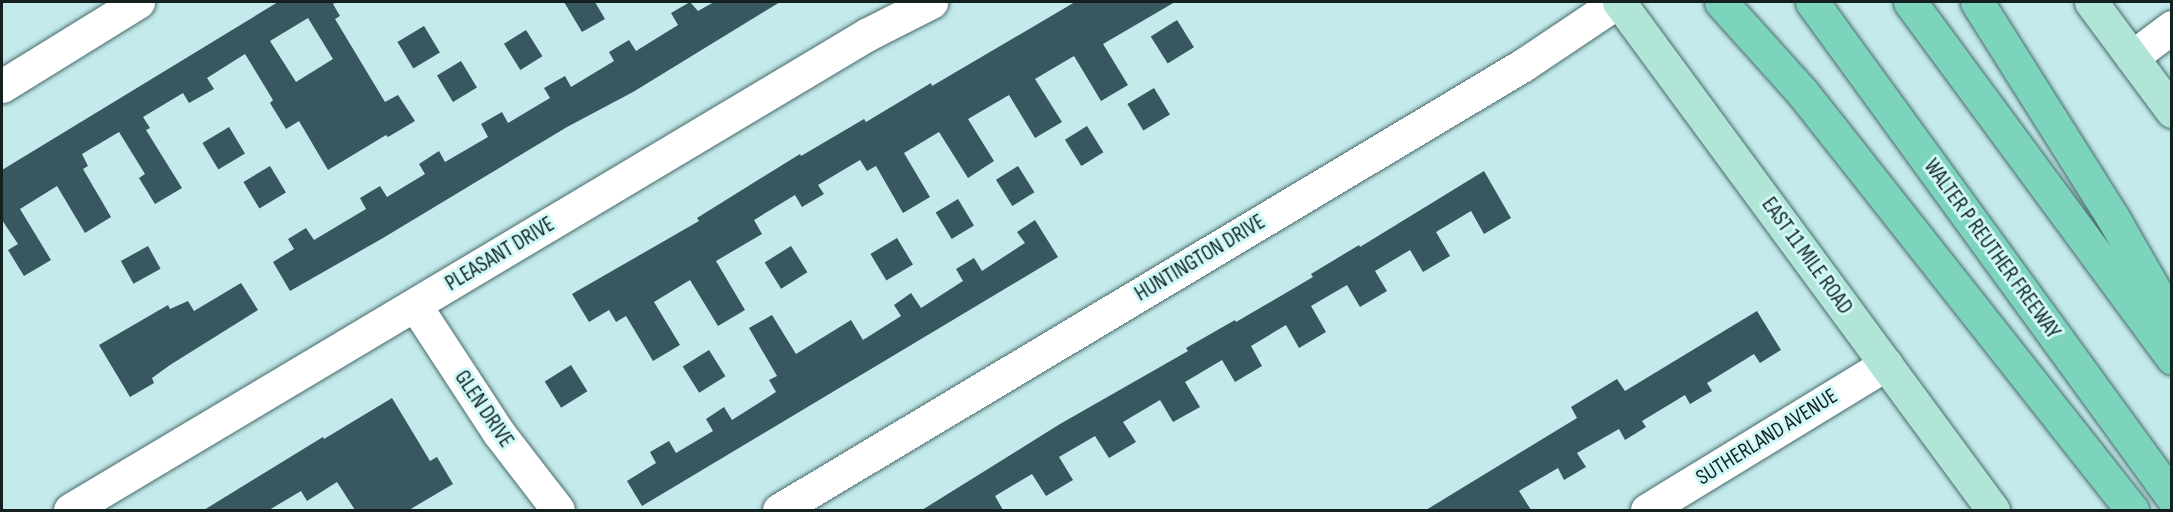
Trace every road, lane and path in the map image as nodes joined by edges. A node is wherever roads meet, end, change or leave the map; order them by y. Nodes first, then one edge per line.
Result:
1 (138, 2) edge
2 (931, 2) edge
3 (1618, 2) edge
4 (1721, 2) edge
5 (1812, 2) edge
6 (1910, 2) edge
7 (1977, 2) edge
8 (2091, 2) edge
9 (2172, 27) edge
10 (2132, 57) junction
11 (2, 86) edge
12 (2172, 111) edge
13 (415, 305) junction
14 (2172, 321) edge
15 (2172, 358) edge
16 (1886, 364) junction
17 (2172, 497) edge
18 (70, 510) edge
19 (558, 510) edge
20 (779, 510) edge
21 (1647, 510) edge
22 (1993, 510) edge
23 (2132, 510) edge

1 - 11 street
2 - 13 street, PLEASANT DRIVE
3 - 16 main road, EAST 11 MILE ROAD
3 - 20 street, HUNTINGTON DRIVE
4 - 23 highway
5 - 17 highway, WALTER P REUTHER FREEWAY
6 - 15 highway
7 - 14 highway
8 - 10 main road
9 - 10 street
10 - 12 main road
13 - 18 street, PLEASANT DRIVE
13 - 19 street, GLEN DRIVE
16 - 21 street, SUTHERLAND AVENUE
16 - 22 main road, EAST 11 MILE ROAD

